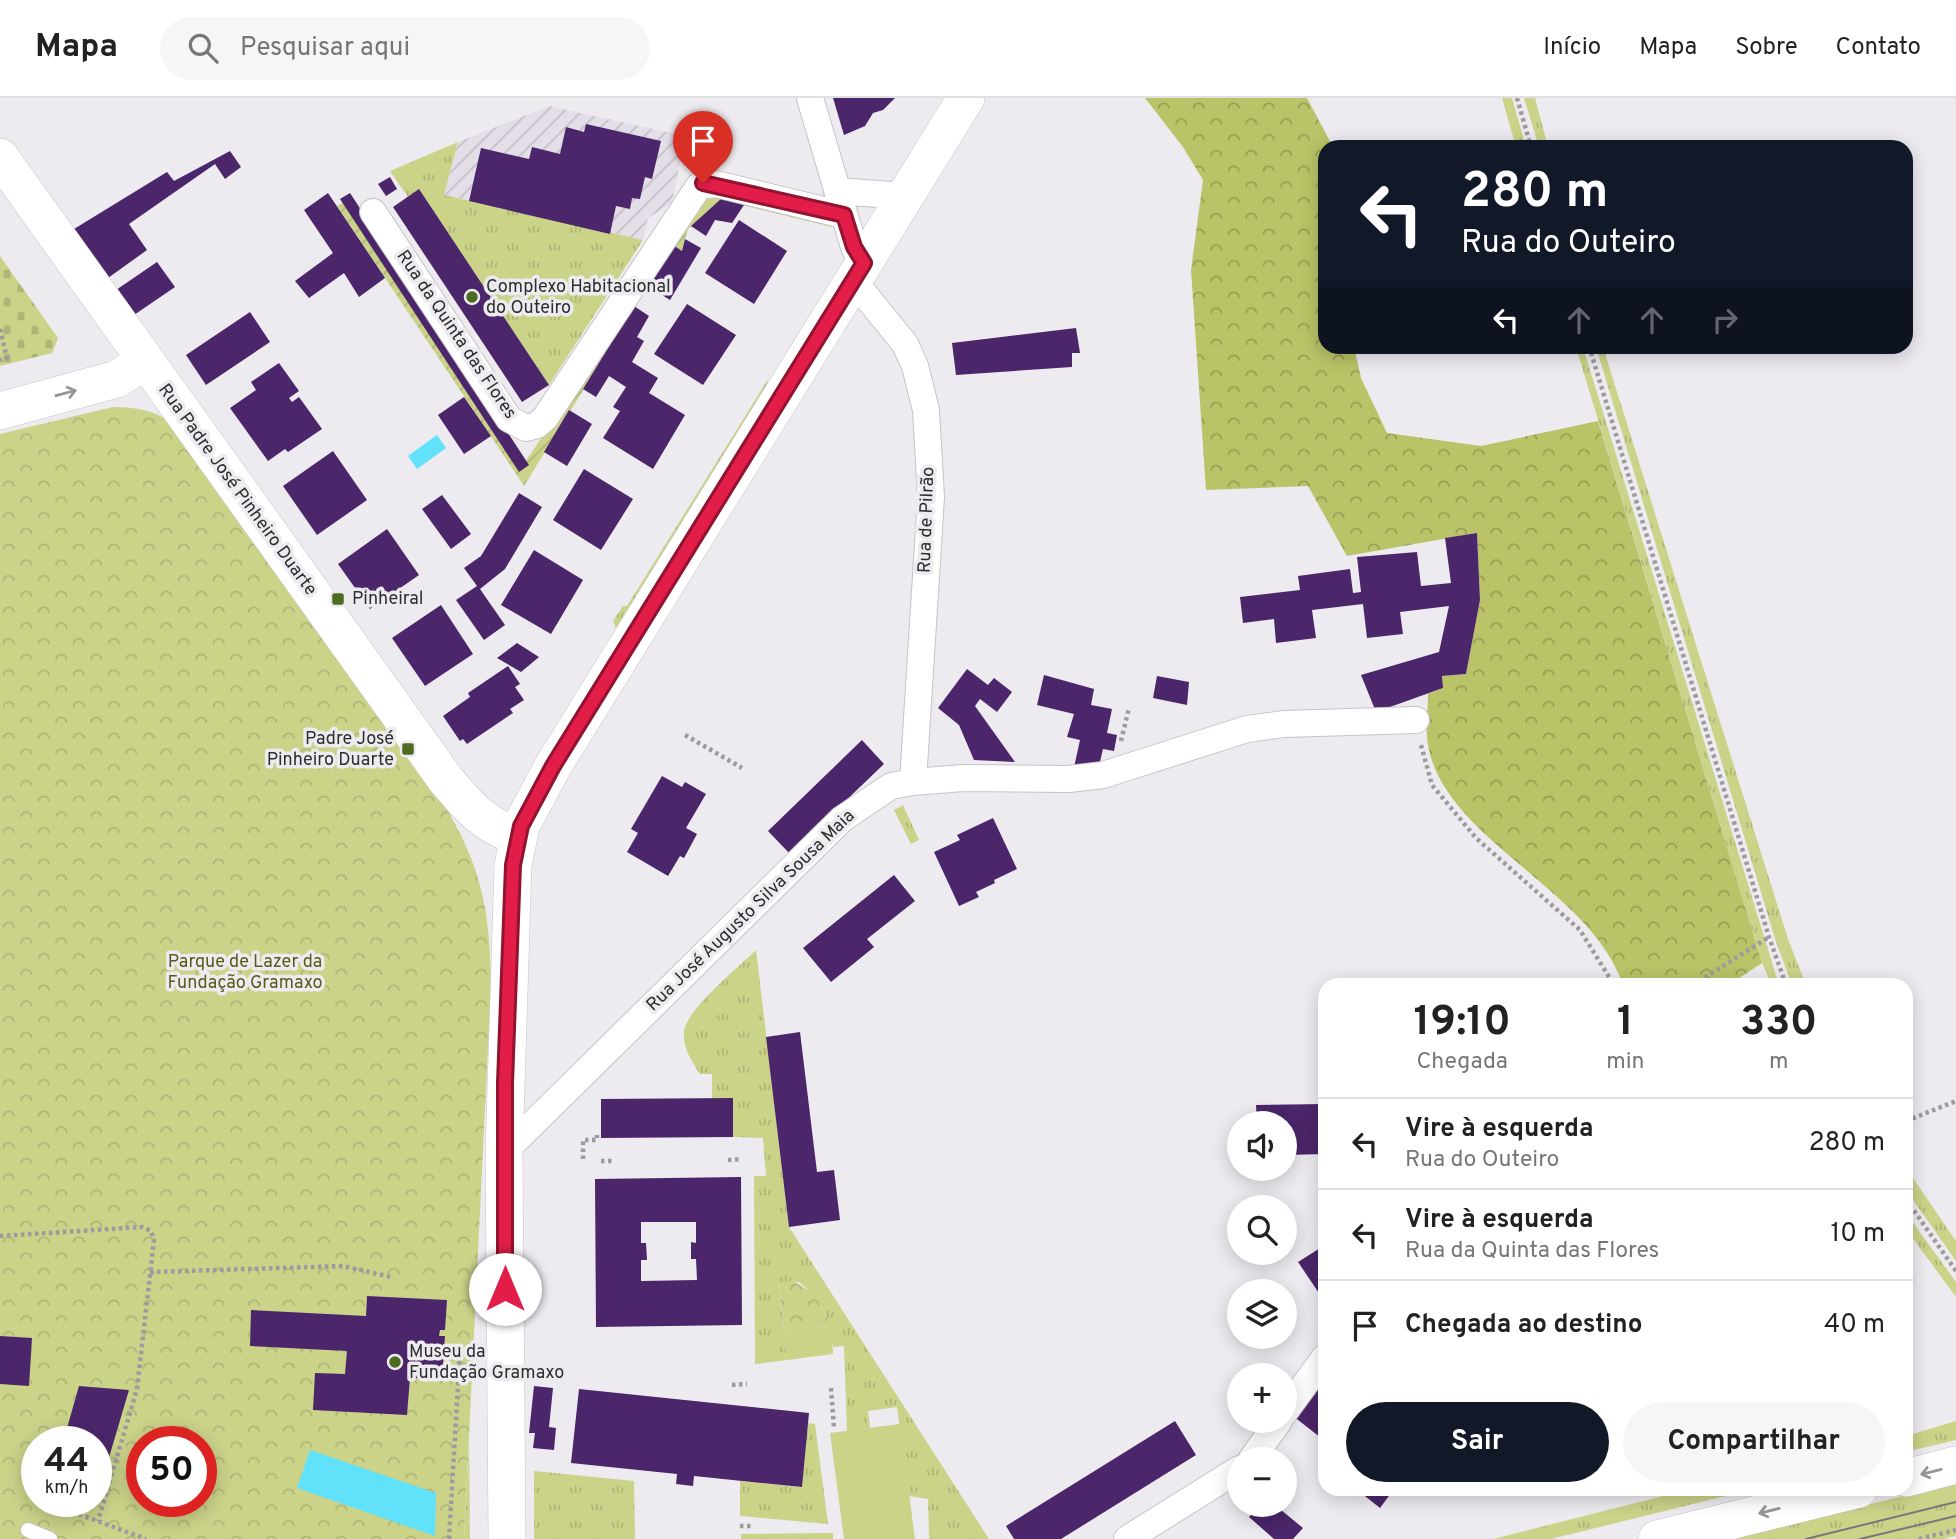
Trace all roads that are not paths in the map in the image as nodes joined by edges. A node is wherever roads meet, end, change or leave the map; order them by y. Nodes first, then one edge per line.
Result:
1 (810, 98) edge
2 (966, 98) edge
3 (0, 157) edge
4 (905, 196) junction
5 (841, 203) junction
6 (373, 212) dead end
7 (859, 272) junction
8 (144, 362) junction
9 (0, 411) edge
10 (1416, 720) road end
11 (912, 782) junction
12 (518, 836) junction
13 (504, 1152) junction
14 (1318, 1367) edge
15 (1297, 1395) edge
16 (1956, 1465) edge
17 (1227, 1476) edge
18 (1913, 1476) edge
19 (1831, 1496) edge
20 (28, 1530) dead end
21 (50, 1539) edge
22 (507, 1539) edge
23 (1127, 1539) edge
24 (1657, 1539) edge

1 - 5 street, Rua de Pilrão
2 - 4 main road
3 - 8 main road, Rua Padre José Pinheiro Duarte
4 - 5 street
4 - 7 main road
5 - 6 street, Rua da Quinta das Flores
5 - 7 street, Rua de Pilrão
7 - 11 street, Rua de Pilrão
7 - 12 main road
9 -> 8 main road
8 - 12 main road, Rua Padre José Pinheiro Duarte
10 - 11 street, Rua José Augusto Silva Sousa Maia
11 - 13 street, Rua José Augusto Silva Sousa Maia
12 - 13 main road
13 - 22 main road
14 - 15 street
16 -> 18 main road
17 - 23 street
19 -> 24 main road
20 - 21 lane

